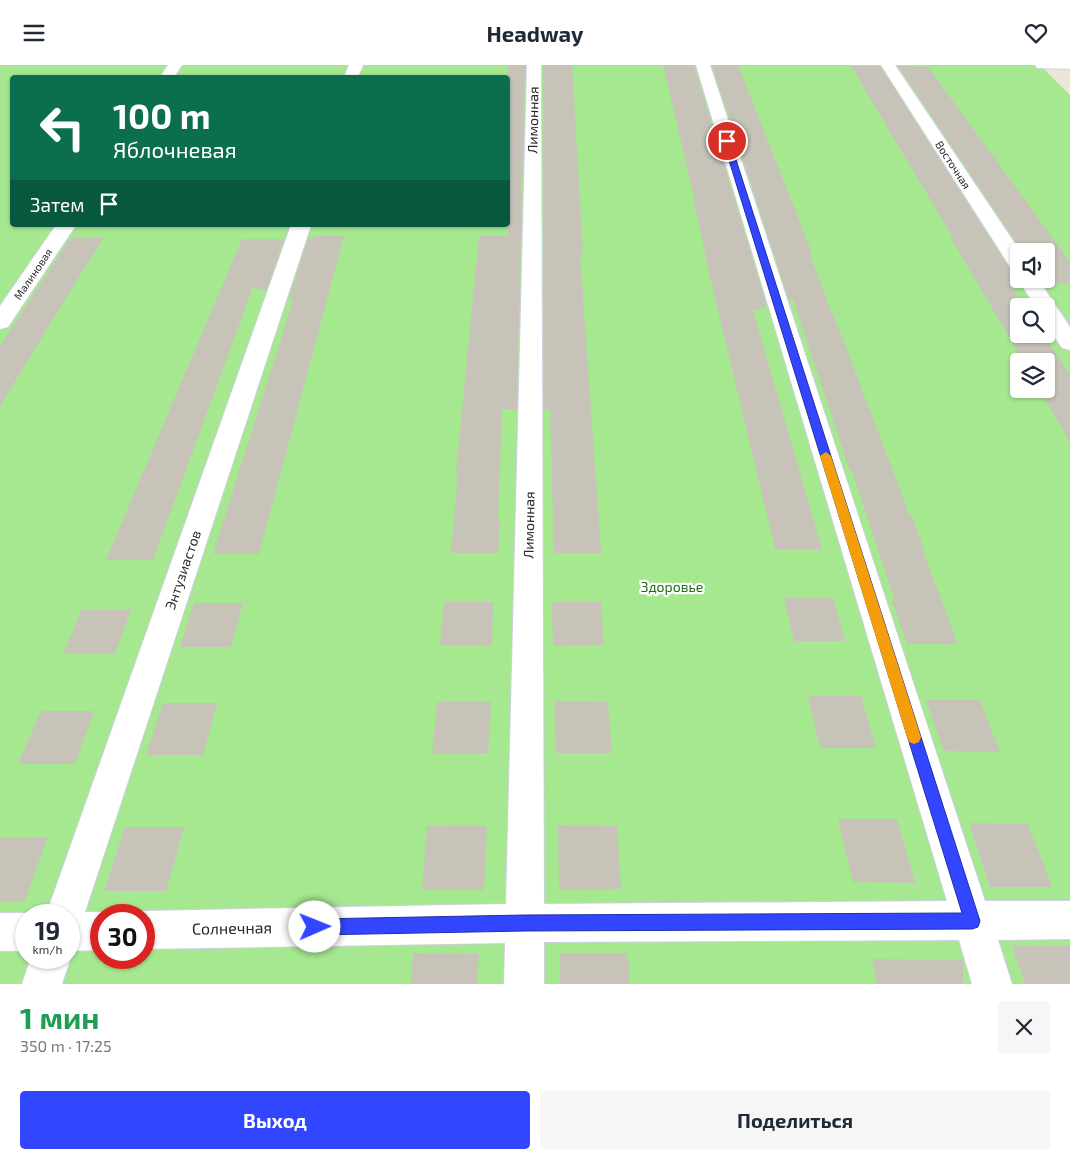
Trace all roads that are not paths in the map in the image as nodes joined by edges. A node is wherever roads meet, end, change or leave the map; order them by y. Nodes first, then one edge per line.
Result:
1 (534, 65) edge
2 (703, 65) edge
3 (888, 65) edge
4 (1042, 65) edge
5 (1070, 65) edge
6 (65, 227) edge
7 (300, 227) edge
8 (1010, 251) edge
9 (1055, 320) edge
10 (0, 323) edge
11 (1070, 343) edge
12 (69, 904) edge
13 (972, 921) junction
14 (1070, 921) edge
15 (525, 923) junction
16 (155, 930) edge
17 (0, 932) edge
18 (15, 932) edge
19 (47, 969) edge
20 (42, 984) edge
21 (524, 984) edge
22 (992, 984) edge

1 - 15 street, Лимонная
2 - 13 street
3 - 8 street, Восточная
4 - 5 street
6 - 10 street, Малиновая
7 - 12 street, Энтузиастов
9 - 11 street
13 - 14 street, Солнечная
13 - 15 street, Солнечная
13 - 22 street
15 - 16 street, Солнечная
15 - 21 street, Лимонная
17 - 18 street
19 - 20 street

